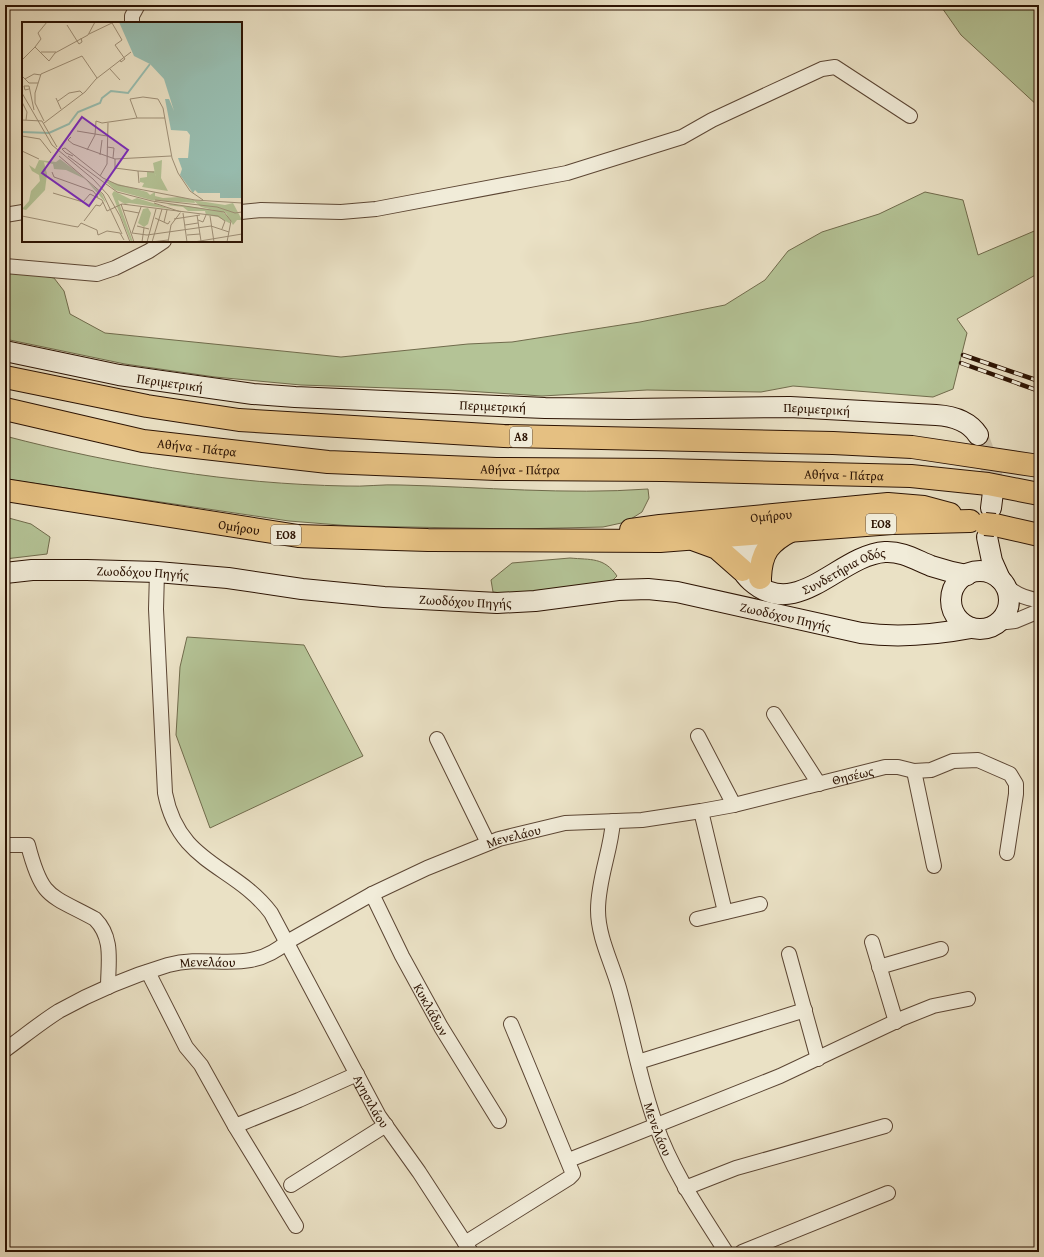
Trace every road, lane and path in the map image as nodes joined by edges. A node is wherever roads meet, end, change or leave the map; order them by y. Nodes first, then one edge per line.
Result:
1 (138, 5) edge
2 (132, 22) edge
3 (910, 116) dead end
4 (22, 212) edge
5 (242, 212) edge
6 (5, 215) edge
7 (162, 242) edge
8 (5, 266) edge
9 (5, 351) edge
10 (5, 377) edge
11 (5, 409) edge
12 (978, 435) tunnel mouth
13 (1039, 466) edge
14 (5, 490) edge
15 (1039, 494) edge
16 (987, 514) junction
17 (744, 526) junction
18 (793, 530) junction
19 (1039, 535) edge
20 (690, 539) junction
21 (570, 540) junction
22 (921, 562) junction
23 (157, 572) junction
24 (5, 573) edge
25 (970, 574) junction
26 (756, 580) junction
27 (1002, 582) junction
28 (1039, 600) edge
29 (951, 604) junction
30 (1039, 611) edge
31 (998, 623) junction
32 (970, 628) junction
33 (922, 634) junction
34 (774, 714) dead end
35 (698, 736) dead end
36 (437, 740) dead end
37 (914, 771) junction
38 (819, 784) junction
39 (734, 805) junction
40 (701, 812) junction
41 (613, 821) junction
42 (488, 843) junction
43 (5, 845) edge
44 (1007, 853) dead end
45 (934, 866) dead end
46 (372, 894) junction
47 (760, 904) dead end
48 (725, 912) junction
49 (696, 919) dead end
50 (287, 942) junction
51 (872, 942) dead end
52 (941, 949) dead end
53 (789, 954) dead end
54 (879, 967) junction
55 (148, 972) junction
56 (108, 987) junction
57 (968, 999) dead end
58 (805, 1010) junction
59 (896, 1022) junction
60 (512, 1024) dead end
61 (5, 1050) edge
62 (818, 1059) junction
63 (638, 1062) junction
64 (357, 1074) junction
65 (499, 1121) dead end
66 (386, 1125) junction
67 (235, 1126) junction
68 (656, 1126) junction
69 (885, 1126) dead end
70 (569, 1160) junction
71 (291, 1185) dead end
72 (685, 1188) junction
73 (888, 1193) dead end
74 (296, 1226) dead end
75 (468, 1247) edge
76 (726, 1252) edge
77 (742, 1252) edge

1 - 2 street
3 - 5 street
4 - 6 street
7 - 8 street
9 - 12 main road, Περιμετρική
10 - 13 main road, Α8
11 - 15 main road, Αθήνα - Πάτρα
14 - 21 main road, Ομήρου / ΕΟ8
16 - 17 main road, Ομήρου / ΕΟ8
16 - 18 main road, Ομήρου / ΕΟ8
16 - 19 main road, Ομήρου / ΕΟ8
17 - 18 main road, Ομήρου / ΕΟ8
17 - 20 main road, Ομήρου / ΕΟ8
17 - 21 main road, Ομήρου / ΕΟ8
17 - 26 main road
18 - 26 main road
20 - 21 main road, Ομήρου / ΕΟ8
20 - 26 main road
22 - 25 main road, Συνδετήρια Οδός
22 - 26 main road, Συνδετήρια Οδός
22 - 29 main road, Συνδετήρια Οδός
23 - 24 main road, Ζωοδόχου Πηγής
23 - 33 main road, Ζωοδόχου Πηγής
23 - 50 street, Αγησιλάου
25 - 27 main road
25 - 27 main road
25 - 29 main road
27 - 28 street
27 - 31 main road
29 - 32 main road
29 - 33 main road
30 - 31 street
31 - 32 main road
32 - 33 main road, Ζωοδόχου Πηγής
34 - 38 street
35 - 39 street
36 - 42 street
37 - 38 street, Θησέως
37 - 44 street, Θησέως
37 - 45 street
38 - 39 street, Θησέως
39 - 40 street, Θησέως
40 - 41 street, Θησέως
40 - 48 street
41 - 42 street, Μενελάου
41 - 63 street, Μενελάου
42 - 46 street, Μενελάου
43 - 56 street
46 - 50 street, Μενελάου
46 - 65 street, Κυκλάδων
47 - 48 street
48 - 49 street
50 - 55 street, Μενελάου
50 - 64 street, Αγησιλάου
51 - 54 street
52 - 54 street
53 - 58 street
54 - 59 street
55 - 56 street, Μενελάου
55 - 67 street
56 - 61 street, Μενελάου
57 - 59 street
58 - 62 street
58 - 63 street
59 - 62 street
60 - 70 street
62 - 68 street
63 - 68 street, Μενελάου
64 - 66 street, Αγησιλάου
64 - 67 street
66 - 71 street
66 - 75 street, Αγησιλάου
67 - 74 street
68 - 70 street
68 - 72 street, Μενελάου
69 - 72 street
70 - 75 street
72 - 76 street, Μενελάου
73 - 77 street

